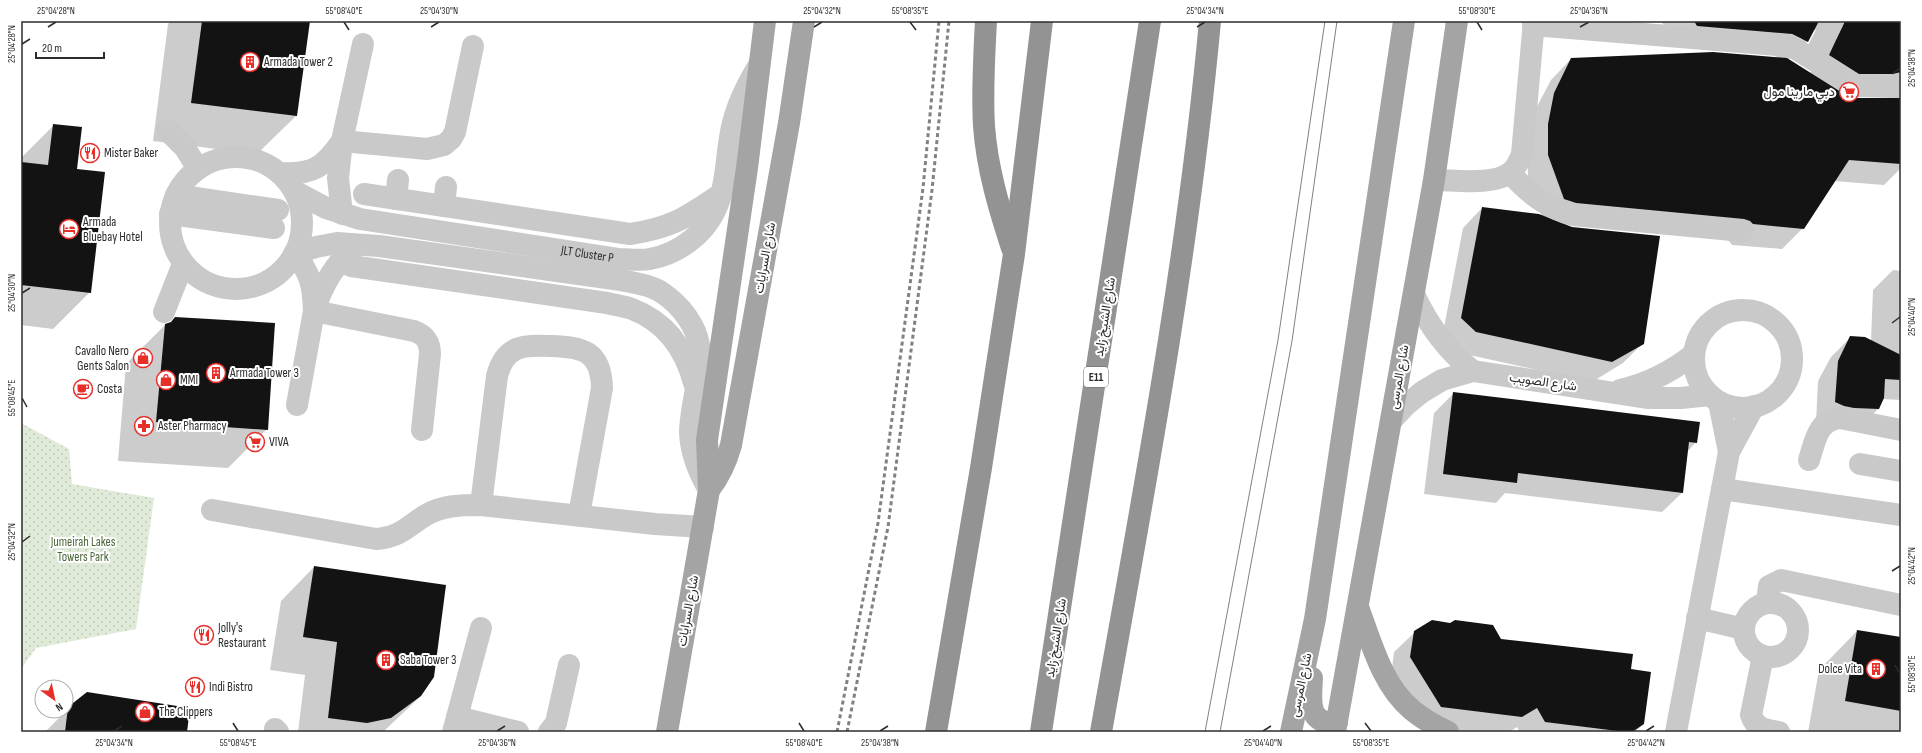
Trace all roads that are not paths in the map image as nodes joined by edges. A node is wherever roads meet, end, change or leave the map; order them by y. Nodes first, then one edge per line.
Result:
1 (765, 21) edge
2 (804, 21) edge
3 (986, 21) edge
4 (1042, 21) edge
5 (1150, 21) edge
6 (1210, 21) edge
7 (1404, 21) edge
8 (1457, 21) edge
9 (1834, 21) edge
10 (1534, 23) edge
11 (363, 44) dead end
12 (474, 46) dead end
13 (1813, 59) junction
14 (760, 65) junction
15 (1901, 84) edge
16 (167, 130) dead end
17 (342, 142) junction
18 (198, 169) junction
19 (280, 173) junction
20 (1510, 173) junction
21 (1434, 180) junction
22 (294, 191) junction
23 (364, 194) dead end
24 (721, 194) junction
25 (173, 205) junction
26 (342, 214) junction
27 (276, 219) dead end
28 (1744, 231) dead end
29 (358, 244) junction
30 (294, 254) junction
31 (1014, 254) junction
32 (183, 264) junction
33 (351, 266) dead end
34 (1414, 294) junction
35 (314, 311) junction
36 (164, 312) dead end
37 (1694, 354) junction
38 (1474, 371) junction
39 (695, 390) junction
40 (1613, 392) junction
41 (1714, 398) junction
42 (297, 405) dead end
43 (1754, 406) junction
44 (1392, 420) junction
45 (422, 430) dead end
46 (1901, 430) edge
47 (1729, 452) junction
48 (1809, 460) dead end
49 (1860, 464) dead end
50 (1901, 470) edge
51 (1722, 489) junction
52 (709, 490) junction
53 (481, 505) junction
54 (212, 510) dead end
55 (579, 515) junction
56 (1901, 515) edge
57 (703, 527) junction
58 (1767, 603) junction
59 (1901, 605) edge
60 (1358, 607) junction
61 (1698, 618) junction
62 (1315, 619) junction
63 (481, 628) dead end
64 (1744, 629) junction
65 (1763, 656) junction
66 (569, 664) dead end
67 (455, 724) edge
68 (1336, 727) edge
69 (518, 732) edge
70 (549, 732) edge
71 (667, 732) edge
72 (936, 732) edge
73 (1041, 732) edge
74 (1101, 732) edge
75 (1291, 732) edge
76 (1448, 732) edge
77 (1676, 732) edge
78 (1779, 732) edge

1 - 14 main road, شارع السرايات
2 - 52 main road, شارع السرايات
3 - 31 highway
4 - 31 highway
5 - 73 highway, شارع الشيخ زايد / E11
6 - 74 highway
7 - 62 main road, شارع المرسى
8 - 21 main road, شارع المرسى
9 - 13 street
10 - 13 street
10 - 20 street
11 - 17 street
12 - 17 street
13 - 15 street
14 - 24 street, JLT Cluster P
14 - 52 main road, شارع السرايات
16 - 18 street
17 - 19 street
17 - 26 street
18 - 19 street, JLT Cluster P
18 - 25 street, JLT Cluster P
19 - 22 street, JLT Cluster P
20 - 21 street
20 - 28 street
21 - 34 main road, شارع المرسى
22 - 26 street, JLT Cluster P
22 - 30 street, JLT Cluster P
23 - 24 street
24 - 26 street, JLT Cluster P
25 - 27 street
25 - 32 street, JLT Cluster P
29 - 30 street, JLT Cluster P
29 - 35 street
29 - 39 street, JLT Cluster P
30 - 32 street, JLT Cluster P
30 - 35 street
31 - 72 highway
32 - 36 street
33 - 39 street
34 - 38 street, شارع الصويب
34 - 44 main road, شارع المرسى
35 - 42 street
35 - 45 street
37 - 40 street
37 - 41 street
37 - 43 street
38 - 40 street, شارع الصويب
38 - 44 street, شارع الصويب
39 - 52 street, JLT Cluster P
40 - 41 street, شارع الصويب
41 - 43 street
41 - 47 street
43 - 47 street
44 - 60 main road, شارع المرسى
46 - 48 street
47 - 51 street
49 - 50 street
51 - 56 street
51 - 61 street
52 - 57 main road, شارع السرايات
53 - 54 street
53 - 55 street
53 - 55 street
55 - 57 street
57 - 71 main road, شارع السرايات
58 - 59 street
58 - 64 street
58 - 65 street
60 - 68 main road, شارع المرسى
60 - 76 main road
61 - 64 street
61 - 77 street
62 - 68 main road
62 - 75 main road, شارع المرسى
63 - 67 street
64 - 65 street
65 - 78 street
66 - 70 street
67 - 69 street

